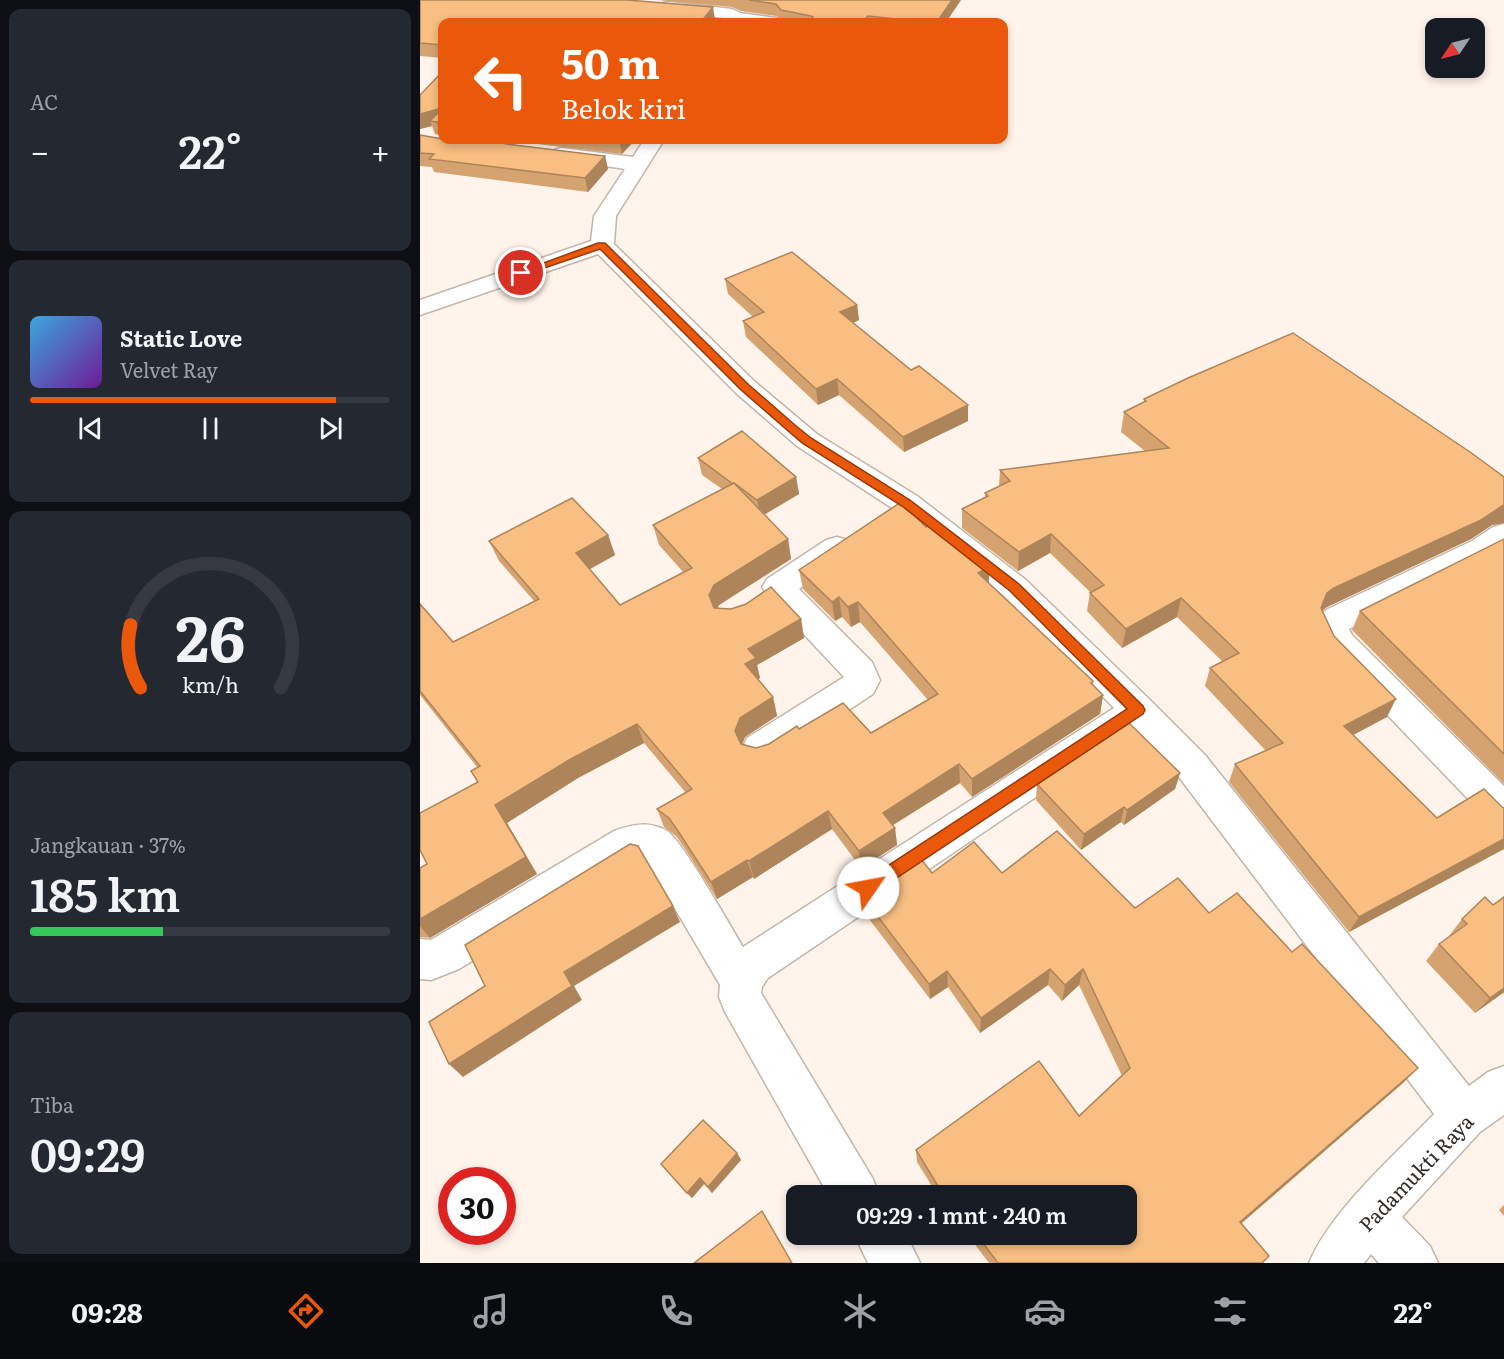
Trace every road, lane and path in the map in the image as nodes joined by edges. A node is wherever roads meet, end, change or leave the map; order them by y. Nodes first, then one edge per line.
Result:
1 (655, 6) edge
2 (734, 14) edge
3 (751, 18) edge
4 (542, 152) edge
5 (646, 152) edge
6 (602, 245) junction
7 (420, 308) edge
8 (906, 503) junction
9 (1504, 536) edge
10 (778, 587) junction
11 (751, 605) edge
12 (1138, 710) junction
13 (760, 749) edge
14 (1504, 811) edge
15 (420, 959) edge
16 (741, 981) junction
17 (1504, 1088) edge
18 (1464, 1116) junction
19 (849, 1185) edge
20 (1392, 1241) edge
21 (884, 1245) edge
22 (895, 1263) edge
23 (1334, 1263) edge

1 - 2 street
2 - 3 street
4 - 5 street
5 - 6 street
6 - 7 street
6 - 8 street
8 - 10 street
8 - 12 street
9 - 14 street
10 - 11 street
10 - 13 street
12 - 16 street
12 - 18 street
15 - 16 street
16 - 19 street
17 - 18 street, Padamukti Raya
18 - 20 street, Padamukti Raya
20 - 23 street, Padamukti Raya
21 - 22 street

